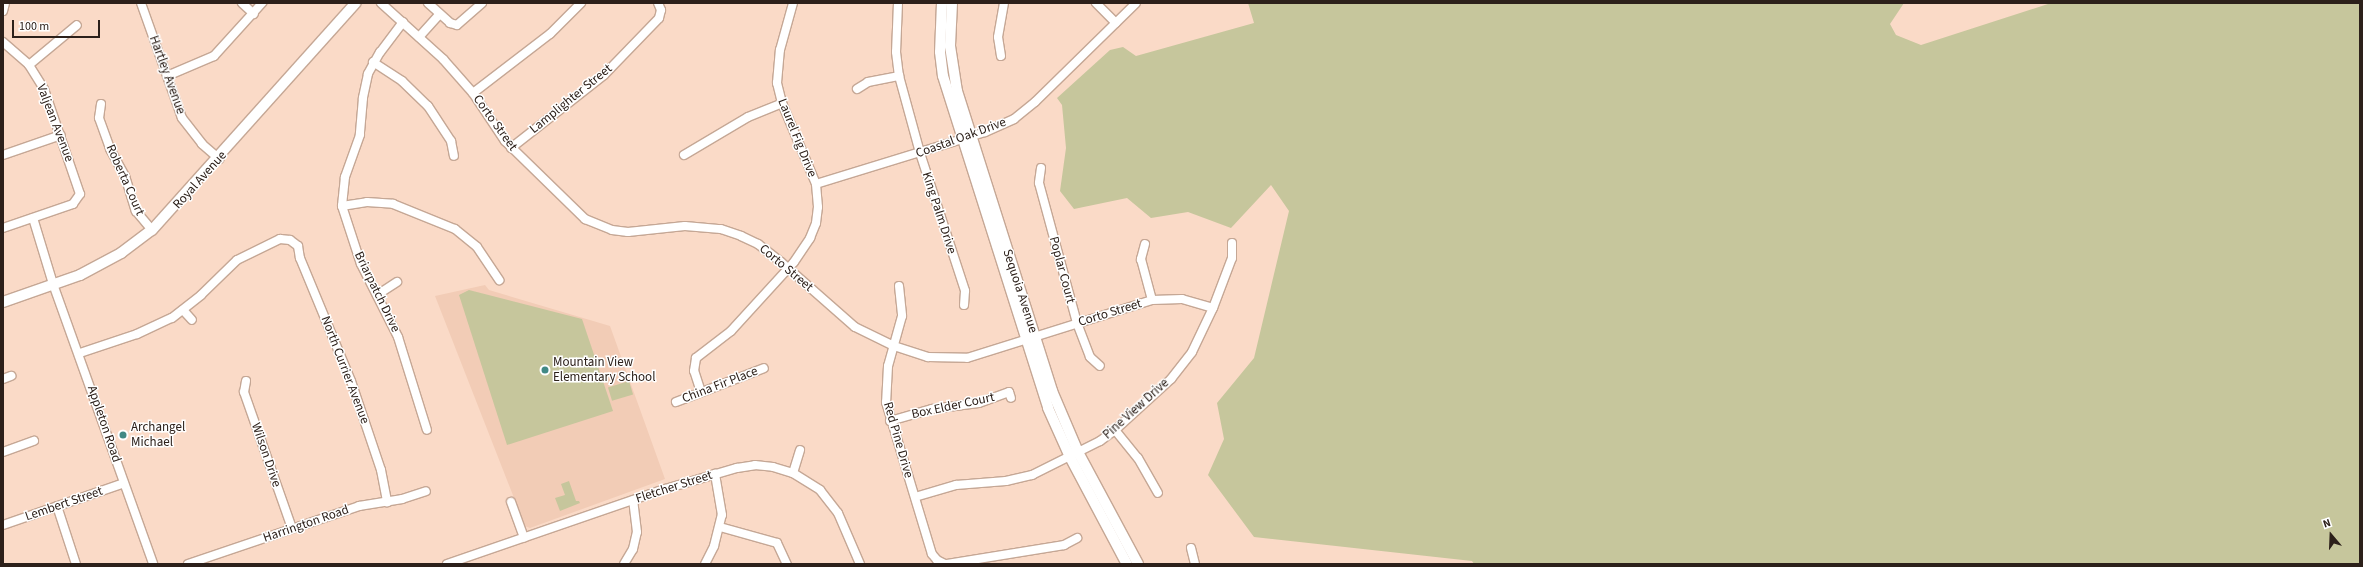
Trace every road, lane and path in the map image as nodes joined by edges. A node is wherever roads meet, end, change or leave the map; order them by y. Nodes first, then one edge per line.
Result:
1 (6, 3) edge
2 (142, 3) edge
3 (242, 3) edge
4 (262, 3) edge
5 (356, 3) edge
6 (381, 3) edge
7 (428, 3) edge
8 (482, 3) edge
9 (581, 3) edge
10 (658, 3) edge
11 (793, 3) edge
12 (898, 3) edge
13 (942, 3) edge
14 (952, 3) edge
15 (1004, 3) edge
16 (1096, 3) edge
17 (1136, 3) edge
18 (3, 11) edge
19 (254, 14) junction
20 (440, 14) junction
21 (403, 22) junction
22 (1116, 23) junction
23 (78, 25) dead end
24 (419, 37) junction
25 (3, 42) edge
26 (1001, 56) dead end
27 (373, 62) junction
28 (29, 65) junction
29 (167, 76) junction
30 (899, 76) junction
31 (857, 89) dead end
32 (473, 93) junction
33 (782, 103) junction
34 (101, 104) dead end
35 (61, 135) junction
36 (966, 138) junction
37 (511, 148) junction
38 (920, 153) junction
39 (3, 155) edge
40 (684, 155) dead end
41 (454, 156) dead end
42 (219, 159) junction
43 (1041, 168) dead end
44 (816, 184) junction
45 (342, 206) junction
46 (33, 218) junction
47 (3, 228) edge
48 (152, 230) junction
49 (1232, 243) dead end
50 (1145, 244) dead end
51 (788, 268) junction
52 (498, 280) dead end
53 (397, 282) dead end
54 (53, 284) junction
55 (899, 286) dead end
56 (377, 295) junction
57 (1152, 300) junction
58 (3, 302) edge
59 (964, 305) dead end
60 (1213, 308) junction
61 (183, 310) junction
62 (192, 320) dead end
63 (1077, 323) junction
64 (1030, 339) junction
65 (894, 346) junction
66 (80, 353) junction
67 (1100, 366) dead end
68 (764, 368) dead end
69 (246, 381) dead end
70 (701, 392) junction
71 (1011, 398) dead end
72 (676, 402) dead end
73 (890, 421) junction
74 (427, 430) dead end
75 (1115, 430) junction
76 (34, 441) dead end
77 (800, 450) dead end
78 (3, 452) edge
79 (1074, 455) junction
80 (793, 473) junction
81 (715, 474) junction
82 (124, 483) junction
83 (426, 490) dead end
84 (1158, 493) dead end
85 (915, 497) junction
86 (633, 500) junction
87 (387, 502) junction
88 (511, 502) dead end
89 (56, 506) junction
90 (3, 525) edge
91 (720, 527) junction
92 (292, 528) junction
93 (524, 538) junction
94 (1077, 538) dead end
95 (1191, 548) dead end
96 (76, 564) edge
97 (153, 564) edge
98 (188, 564) edge
99 (447, 564) edge
100 (624, 564) edge
101 (705, 564) edge
102 (787, 564) edge
103 (860, 564) edge
104 (945, 564) edge
105 (1127, 564) edge
106 (1138, 564) edge
107 (1195, 564) edge

1 - 18 street
2 - 29 street, Hartley Avenue
3 - 19 street
4 - 19 street
5 - 42 main road, Royal Avenue
6 - 21 street, Corto Street
7 - 20 street
8 - 20 street
9 - 32 street
10 - 37 street, Lamplighter Street
11 - 33 street, Laurel Fig Drive
12 - 30 street, King Palm Drive
13 - 36 main road, Sequoia Avenue
14 - 36 main road, Sequoia Avenue
15 - 26 street
16 - 22 street
17 - 22 street, Coastal Oak Drive
19 - 29 street
20 - 24 street
21 - 24 street, Corto Street
21 - 27 street, Briarpatch Drive
22 - 36 street, Coastal Oak Drive
23 - 28 street
24 - 32 street, Corto Street
25 - 28 street, Valjean Avenue
27 - 41 street
27 - 45 street, Briarpatch Drive
28 - 35 street, Valjean Avenue
29 - 42 street, Hartley Avenue
30 - 31 street
30 - 38 street, King Palm Drive
32 - 37 street, Corto Street
33 - 40 street
33 - 44 street, Laurel Fig Drive
34 - 48 street, Roberta Court
35 - 39 street
35 - 46 street, Valjean Avenue
36 - 38 street, Coastal Oak Drive
36 - 64 main road, Sequoia Avenue
37 - 51 street, Corto Street
38 - 44 street, Coastal Oak Drive
38 - 59 street, King Palm Drive
42 - 48 main road, Royal Avenue
43 - 63 street, Poplar Court
44 - 51 street, Laurel Fig Drive
45 - 52 street
45 - 56 street, Briarpatch Drive
46 - 47 street
46 - 54 street, Appleton Road
48 - 54 main road, Royal Avenue
49 - 60 street, Pine View Drive
50 - 57 street
51 - 65 street, Corto Street
51 - 70 street, Laurel Fig Drive
53 - 56 street
54 - 58 main road, Royal Avenue
54 - 66 street, Appleton Road
55 - 65 street, Red Pine Drive
56 - 74 street, Briarpatch Drive
57 - 60 street, Corto Street
57 - 63 street, Corto Street
60 - 75 street, Pine View Drive
61 - 62 street
61 - 66 street
61 - 87 street, North Currier Avenue
63 - 64 street, Corto Street
63 - 67 street, Poplar Court
64 - 65 street, Corto Street
64 - 79 main road, Sequoia Avenue
65 - 73 street, Red Pine Drive
66 - 82 street, Appleton Road
68 - 70 street, China Fir Place
69 - 92 street, Wilson Drive
70 - 72 street, China Fir Place
71 - 73 street, Box Elder Court
73 - 85 street, Red Pine Drive
75 - 79 street, Pine View Drive
75 - 84 street
76 - 78 street
77 - 80 street
79 - 85 street, Pine View Drive
79 - 105 main road, Sequoia Avenue
79 - 106 main road, Sequoia Avenue
80 - 81 street, Fletcher Street
80 - 103 street, Fletcher Street
81 - 86 street, Fletcher Street
81 - 91 street
82 - 89 street, Lembert Street
82 - 97 street, Appleton Road
83 - 87 street, Harrington Road
85 - 104 street, Red Pine Drive
86 - 93 street, Fletcher Street
86 - 100 street
87 - 92 street, Harrington Road
88 - 93 street
89 - 90 street, Lembert Street
89 - 96 street
91 - 101 street
91 - 102 street
92 - 98 street, Harrington Road
93 - 99 street, Fletcher Street
94 - 104 street
95 - 107 street

